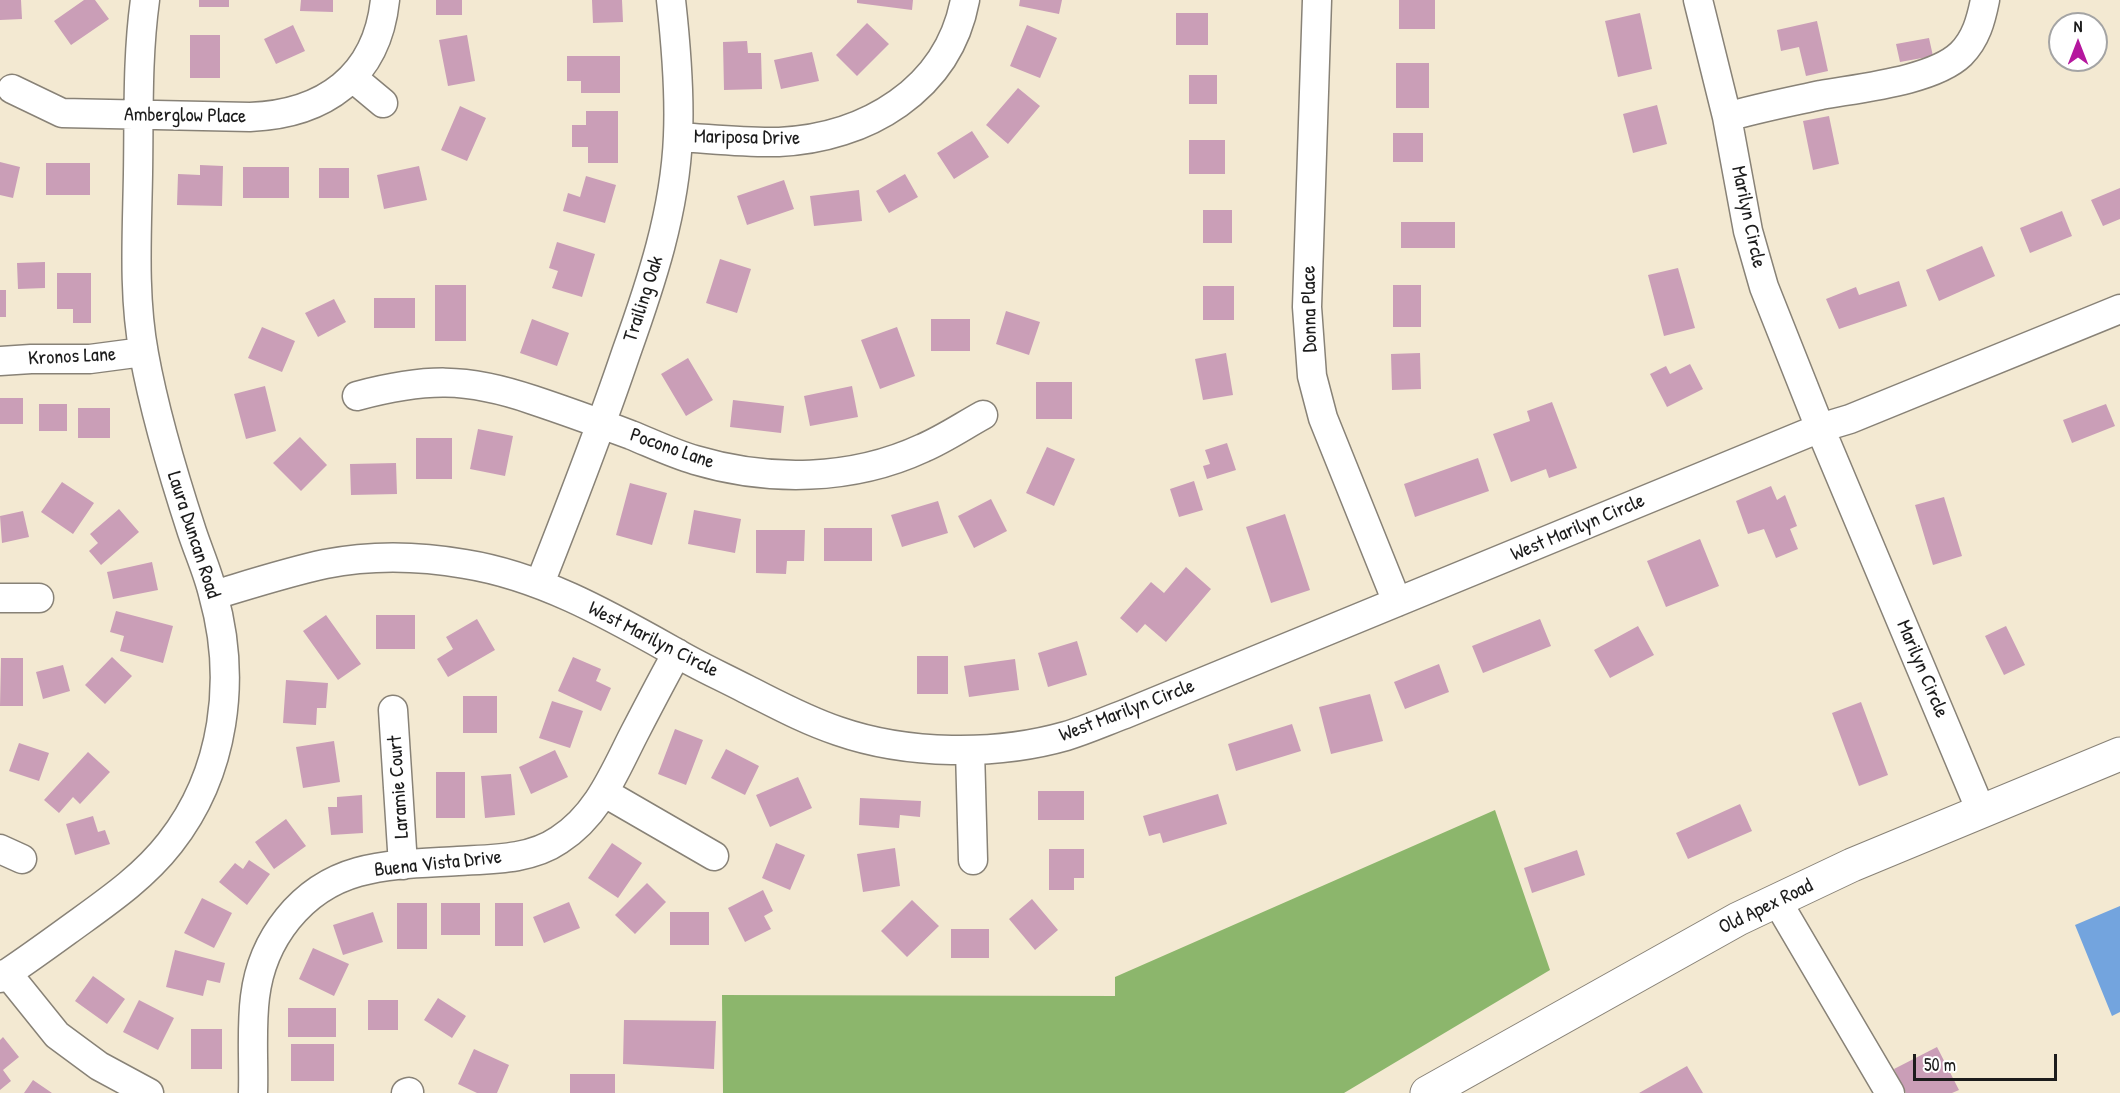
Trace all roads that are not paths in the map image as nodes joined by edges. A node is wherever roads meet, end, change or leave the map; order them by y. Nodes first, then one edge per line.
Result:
1 (145, 0) edge
2 (385, 0) edge
3 (671, 0) edge
4 (965, 0) edge
5 (1317, 0) edge
6 (1698, 0) edge
7 (1985, 0) edge
8 (353, 78) junction
9 (12, 89) dead end
10 (383, 103) dead end
11 (139, 115) junction
12 (1727, 117) junction
13 (678, 137) junction
14 (2120, 309) edge
15 (143, 352) junction
16 (0, 361) edge
17 (357, 396) dead end
18 (983, 415) dead end
19 (602, 424) junction
20 (1820, 428) junction
21 (540, 584) junction
22 (214, 595) junction
23 (0, 598) edge
24 (39, 598) dead end
25 (1397, 602) junction
26 (677, 653) junction
27 (393, 710) dead end
28 (970, 750) junction
29 (2120, 754) edge
30 (605, 793) junction
31 (1981, 811) junction
32 (714, 856) dead end
33 (973, 860) dead end
34 (403, 865) junction
35 (1777, 901) junction
36 (4, 976) edge
37 (149, 1093) edge
38 (253, 1093) edge
39 (1427, 1093) edge
40 (1890, 1093) edge

1 - 11 street, Laura Duncan Road
2 - 8 street, Amberglow Place
3 - 13 street, Trailing Oak
4 - 13 street, Mariposa Drive
5 - 25 street, Donna Place
6 - 12 street, Marilyn Circle
7 - 12 street
8 - 10 street
8 - 11 street, Amberglow Place
9 - 11 street, Amberglow Place
11 - 15 street, Laura Duncan Road
12 - 20 street, Marilyn Circle
13 - 19 street, Trailing Oak
14 - 20 street
15 - 16 street, Kronos Lane
15 - 22 street, Laura Duncan Road
17 - 19 street, Pocono Lane
18 - 19 street, Pocono Lane
19 - 21 street, Trailing Oak
20 - 25 street, West Marilyn Circle
20 - 31 street, Marilyn Circle
21 - 22 street, West Marilyn Circle
21 - 26 street, West Marilyn Circle
22 - 36 street, Laura Duncan Road
23 - 24 street
25 - 28 street, West Marilyn Circle
26 - 28 street, West Marilyn Circle
26 - 30 street, Buena Vista Drive
27 - 34 street, Laramie Court
28 - 33 street
29 - 31 main road, Old Apex Road
30 - 32 street
30 - 34 street, Buena Vista Drive
31 - 35 main road, Old Apex Road
34 - 38 street, Buena Vista Drive
35 - 39 main road, Old Apex Road
35 - 40 street
36 - 37 street

